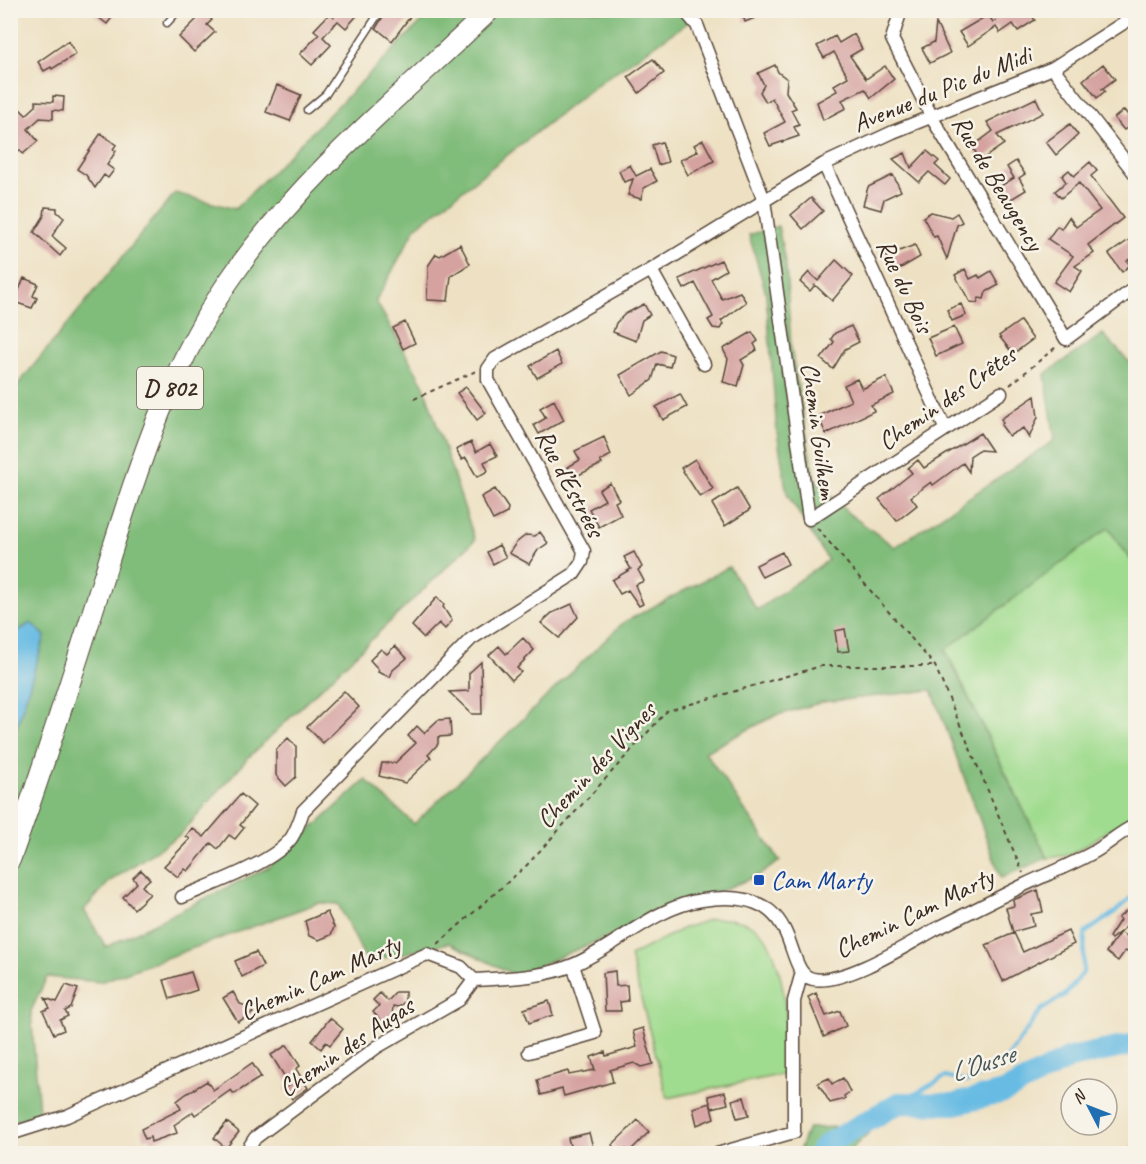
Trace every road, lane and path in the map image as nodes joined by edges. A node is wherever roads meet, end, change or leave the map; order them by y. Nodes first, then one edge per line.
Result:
1 (179, 10) edge
2 (381, 10) edge
3 (490, 10) edge
4 (684, 10) edge
5 (900, 13) dead end
6 (1136, 15) edge
7 (167, 23) dead end
8 (1053, 68) junction
9 (307, 110) dead end
10 (931, 116) junction
11 (824, 164) junction
12 (1136, 175) edge
13 (764, 200) junction
14 (651, 270) junction
15 (1136, 287) edge
16 (1066, 339) junction
17 (704, 364) dead end
18 (488, 369) junction
19 (1001, 393) joint
20 (414, 399) dead end
21 (945, 428) junction
22 (809, 519) junction
23 (935, 666) junction
24 (1136, 825) edge
25 (10, 860) edge
26 (1027, 884) junction
27 (182, 897) dead end
28 (427, 954) junction
29 (573, 965) junction
30 (802, 972) junction
31 (474, 980) junction
32 (529, 1052) dead end
33 (10, 1134) edge
34 (1136, 1149) edge
35 (245, 1154) edge
36 (717, 1154) edge
37 (1133, 1154) edge

1 - 7 lane
2 - 9 lane
3 - 25 main road, D 802
4 - 13 street, Chemin Guilhem
5 - 10 street, Rue de Beaugency
6 - 8 street, Avenue du Pic du Midi
8 - 10 street, Avenue du Pic du Midi
8 - 12 street
10 - 11 street, Avenue du Pic du Midi
10 - 16 street, Rue de Beaugency
11 - 13 street, Avenue du Pic du Midi
11 - 21 street, Rue du Bois
13 - 14 street
13 - 22 street, Chemin Guilhem
14 - 17 street
14 - 18 street
15 - 16 street
16 - 19 path, Chemin des Crêtes
18 - 20 path
18 - 27 street, Rue d’Estrées
19 - 21 street, Chemin des Crêtes
21 - 22 street, Chemin des Crêtes
22 - 23 path, Chemin Guilhem
23 - 26 path, Chemin Guilhem
23 - 28 path, Chemin des Vignes
24 - 26 street, Chemin Cam Marty
26 - 30 street, Chemin Cam Marty
28 - 31 street, Chemin Cam Marty
28 - 33 street, Chemin Cam Marty
29 - 30 street
29 - 31 street
29 - 32 street
30 - 36 street
31 - 35 street, Chemin des Augas
34 - 37 street

